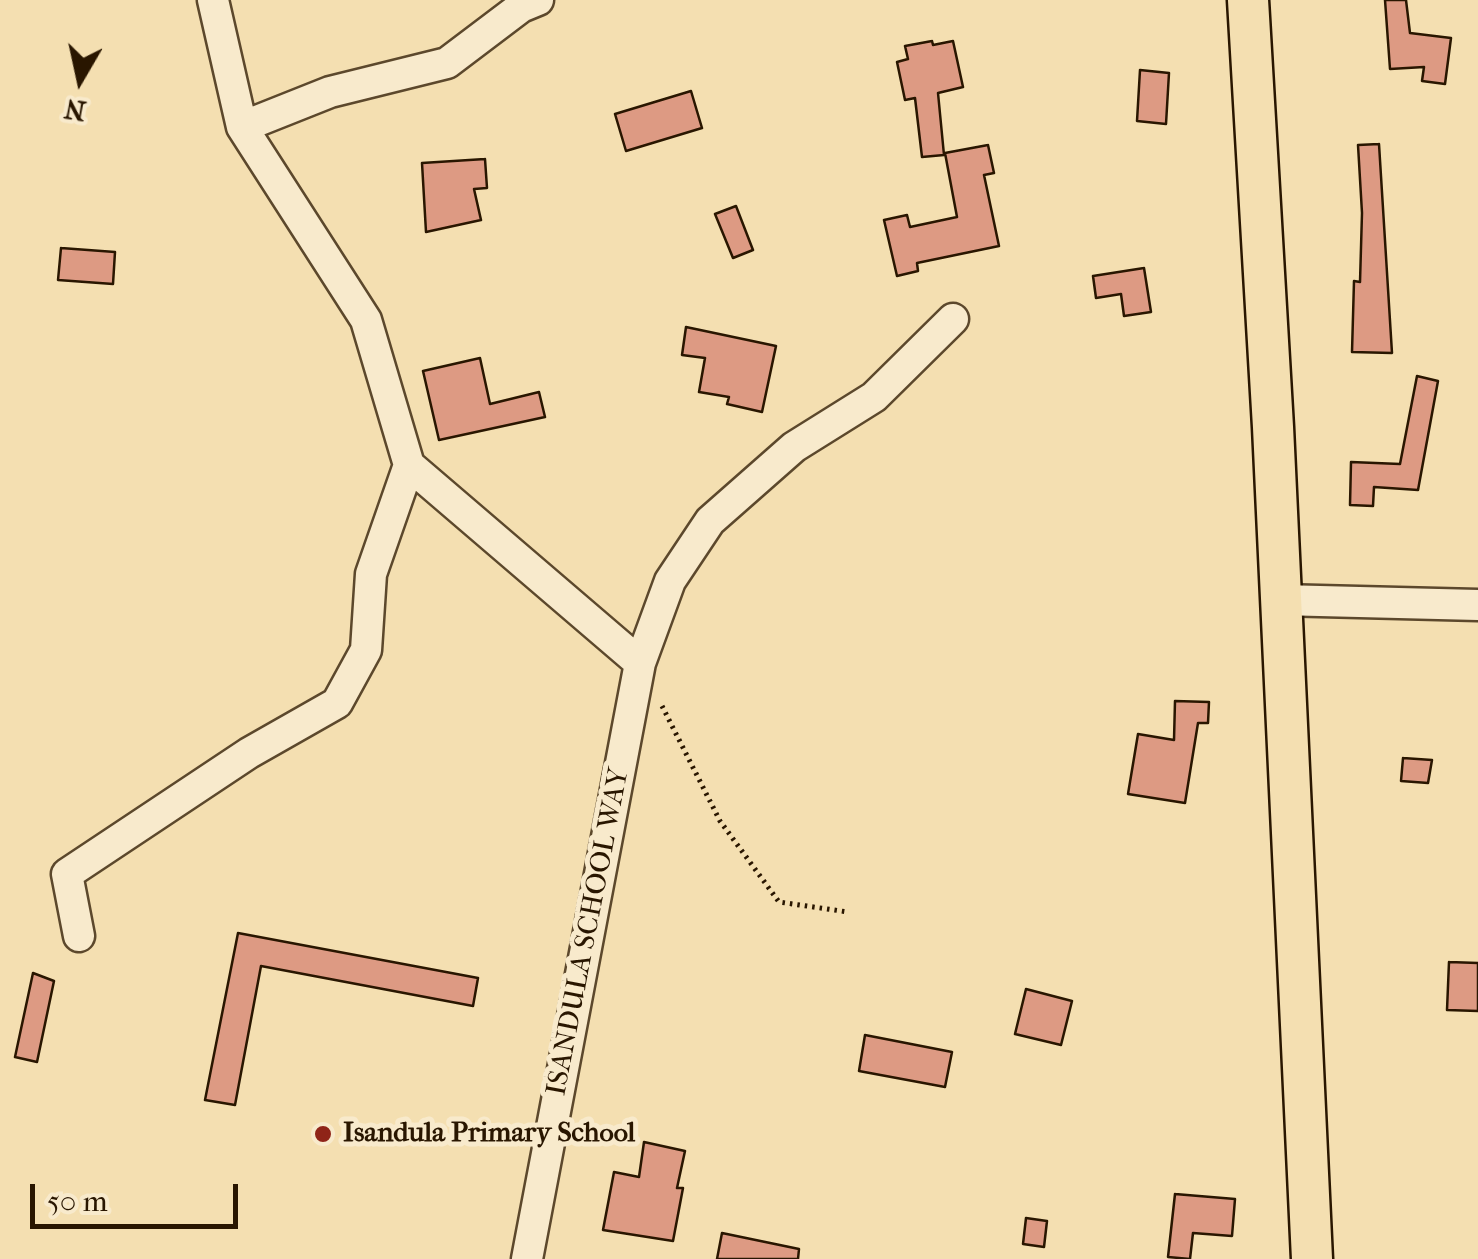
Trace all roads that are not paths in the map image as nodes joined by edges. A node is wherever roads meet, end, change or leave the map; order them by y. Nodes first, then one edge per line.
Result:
1 (213, 0) edge
2 (538, 0) edge
3 (1248, 0) edge
4 (242, 127) junction
5 (952, 319) dead end
6 (409, 465) junction
7 (1280, 600) junction
8 (1478, 605) edge
9 (640, 664) junction
10 (80, 936) dead end
11 (527, 1259) edge
12 (1312, 1259) edge

1 - 4 street
2 - 4 street
3 - 7 main road
4 - 6 street
5 - 9 street, ISANDULA SCHOOL WAY
6 - 9 street
6 - 10 street
7 - 8 street
7 - 12 main road
9 - 11 street, ISANDULA SCHOOL WAY

